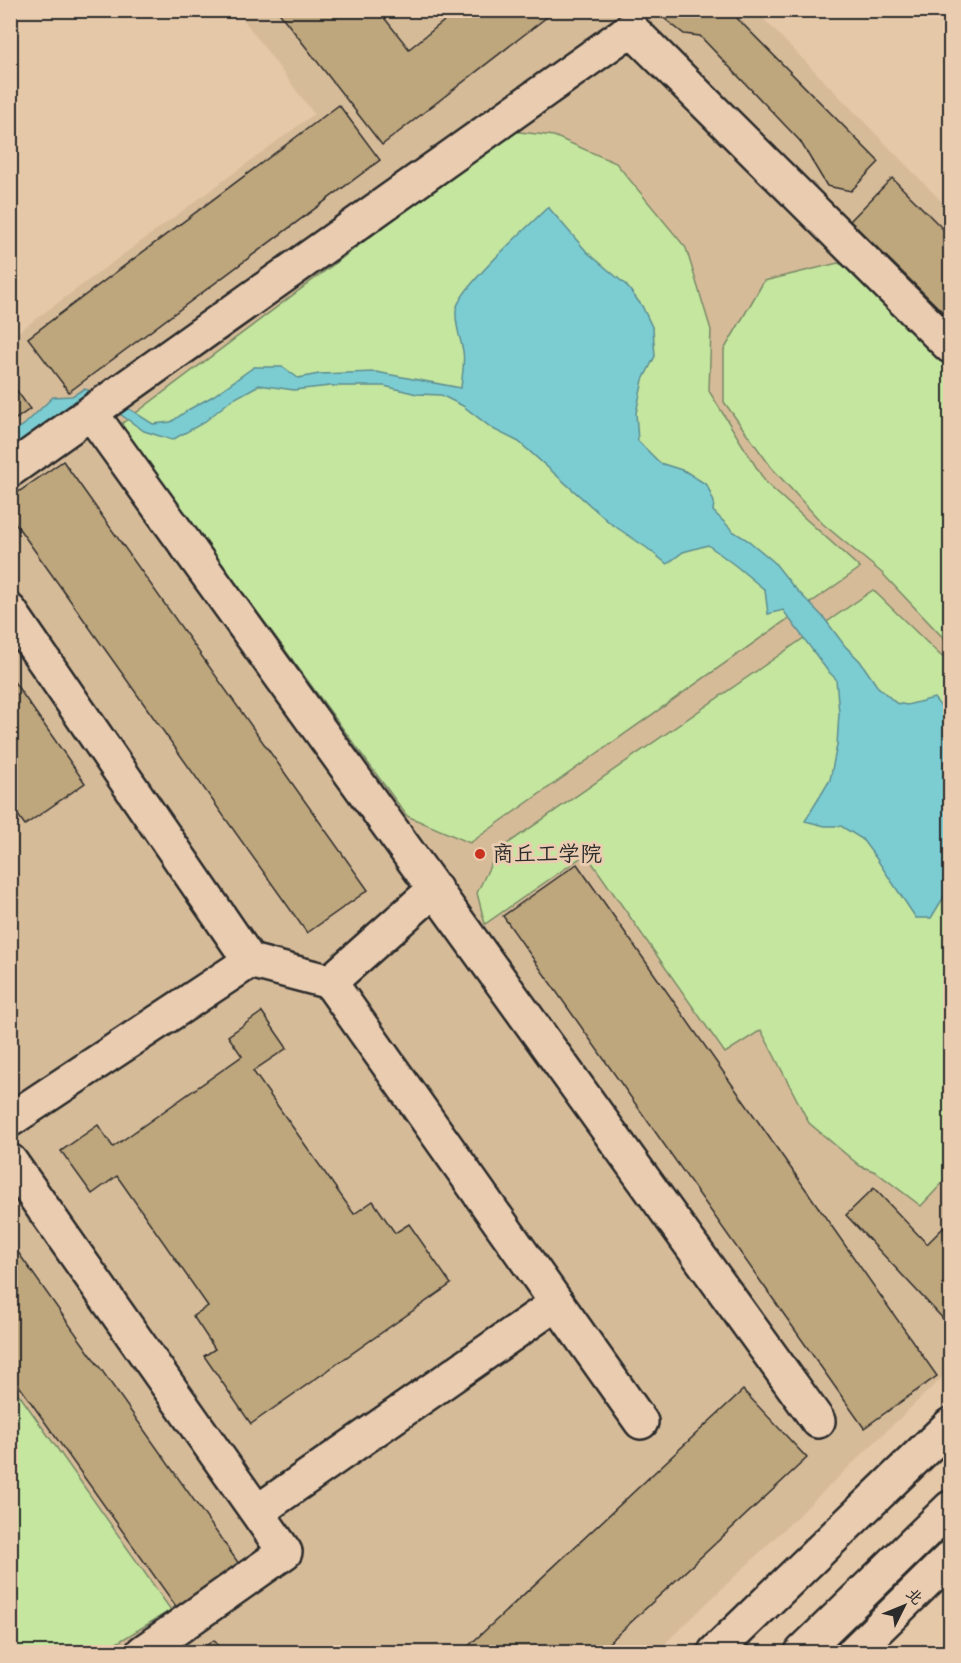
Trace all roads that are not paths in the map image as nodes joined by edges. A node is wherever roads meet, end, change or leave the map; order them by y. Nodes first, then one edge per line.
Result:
1 (951, 346) edge
2 (92, 413) junction
3 (10, 470) edge
4 (10, 611) edge
5 (435, 890) junction
6 (250, 960) junction
7 (330, 982) junction
8 (10, 1120) edge
9 (10, 1161) edge
10 (556, 1303) junction
11 (818, 1421) dead end
12 (641, 1422) dead end
13 (951, 1425) edge
14 (951, 1509) edge
15 (257, 1512) junction
16 (951, 1558) edge
17 (142, 1653) edge
18 (715, 1653) edge
19 (802, 1653) edge
20 (854, 1653) edge

1 - 2 street
2 - 3 street
2 - 5 street
4 - 6 street
5 - 7 street
5 - 11 street
6 - 7 street
6 - 8 street
7 - 10 street
9 - 15 street
10 - 12 street
10 - 15 street
13 - 18 street
14 - 19 street
15 - 17 street
16 - 20 street

